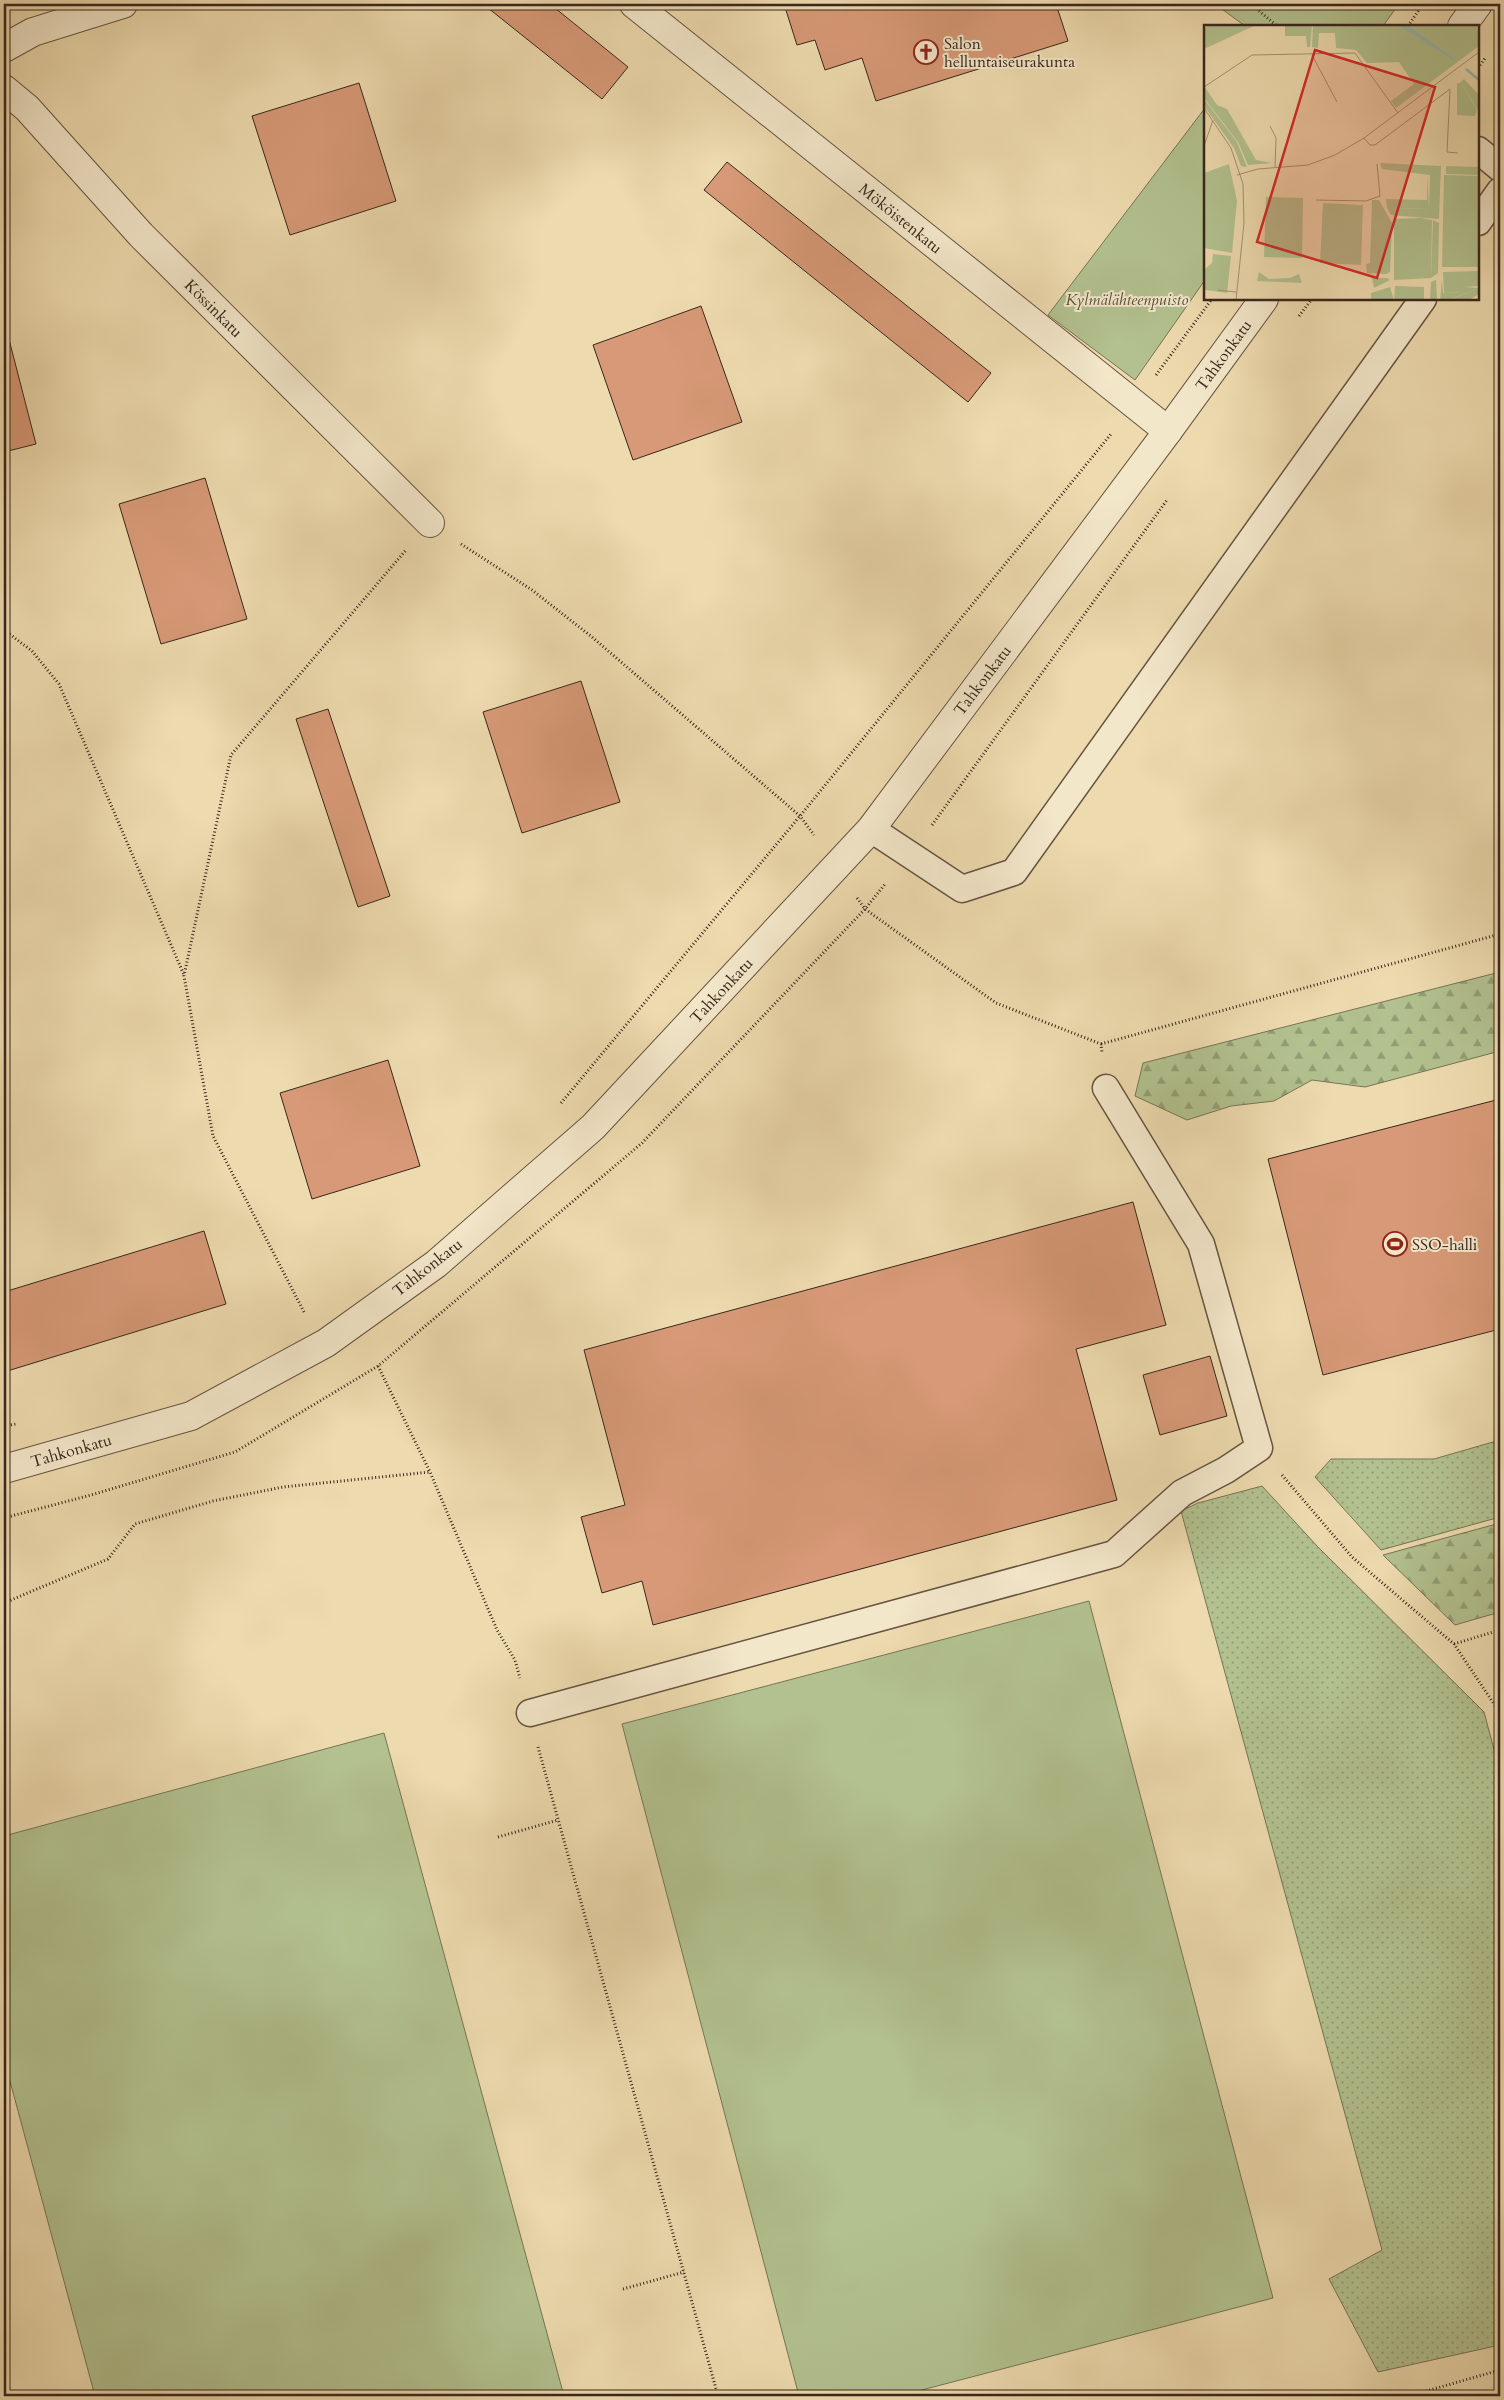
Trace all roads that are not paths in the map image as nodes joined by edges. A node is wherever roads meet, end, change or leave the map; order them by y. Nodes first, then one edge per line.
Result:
1 (123, 4) edge
2 (634, 4) edge
3 (1478, 4) edge
4 (1463, 25) edge
5 (4, 48) edge
6 (4, 89) edge
7 (1479, 151) edge
8 (1500, 168) edge
9 (1500, 191) edge
10 (1479, 221) edge
11 (1263, 300) edge
12 (1422, 300) edge
13 (1168, 431) junction
14 (430, 523) road end
15 (871, 829) junction
16 (1106, 1088) road end
17 (4, 1469) edge
18 (530, 1713) road end

1 - 5 street
2 - 13 street, Mököistenkatu
3 - 4 street
6 - 14 street, Kössinkatu
7 - 8 lane
9 - 10 lane
11 - 13 street, Tahkonkatu
12 - 15 lane
13 - 15 street, Tahkonkatu
15 - 17 street, Tahkonkatu
16 - 18 lane

